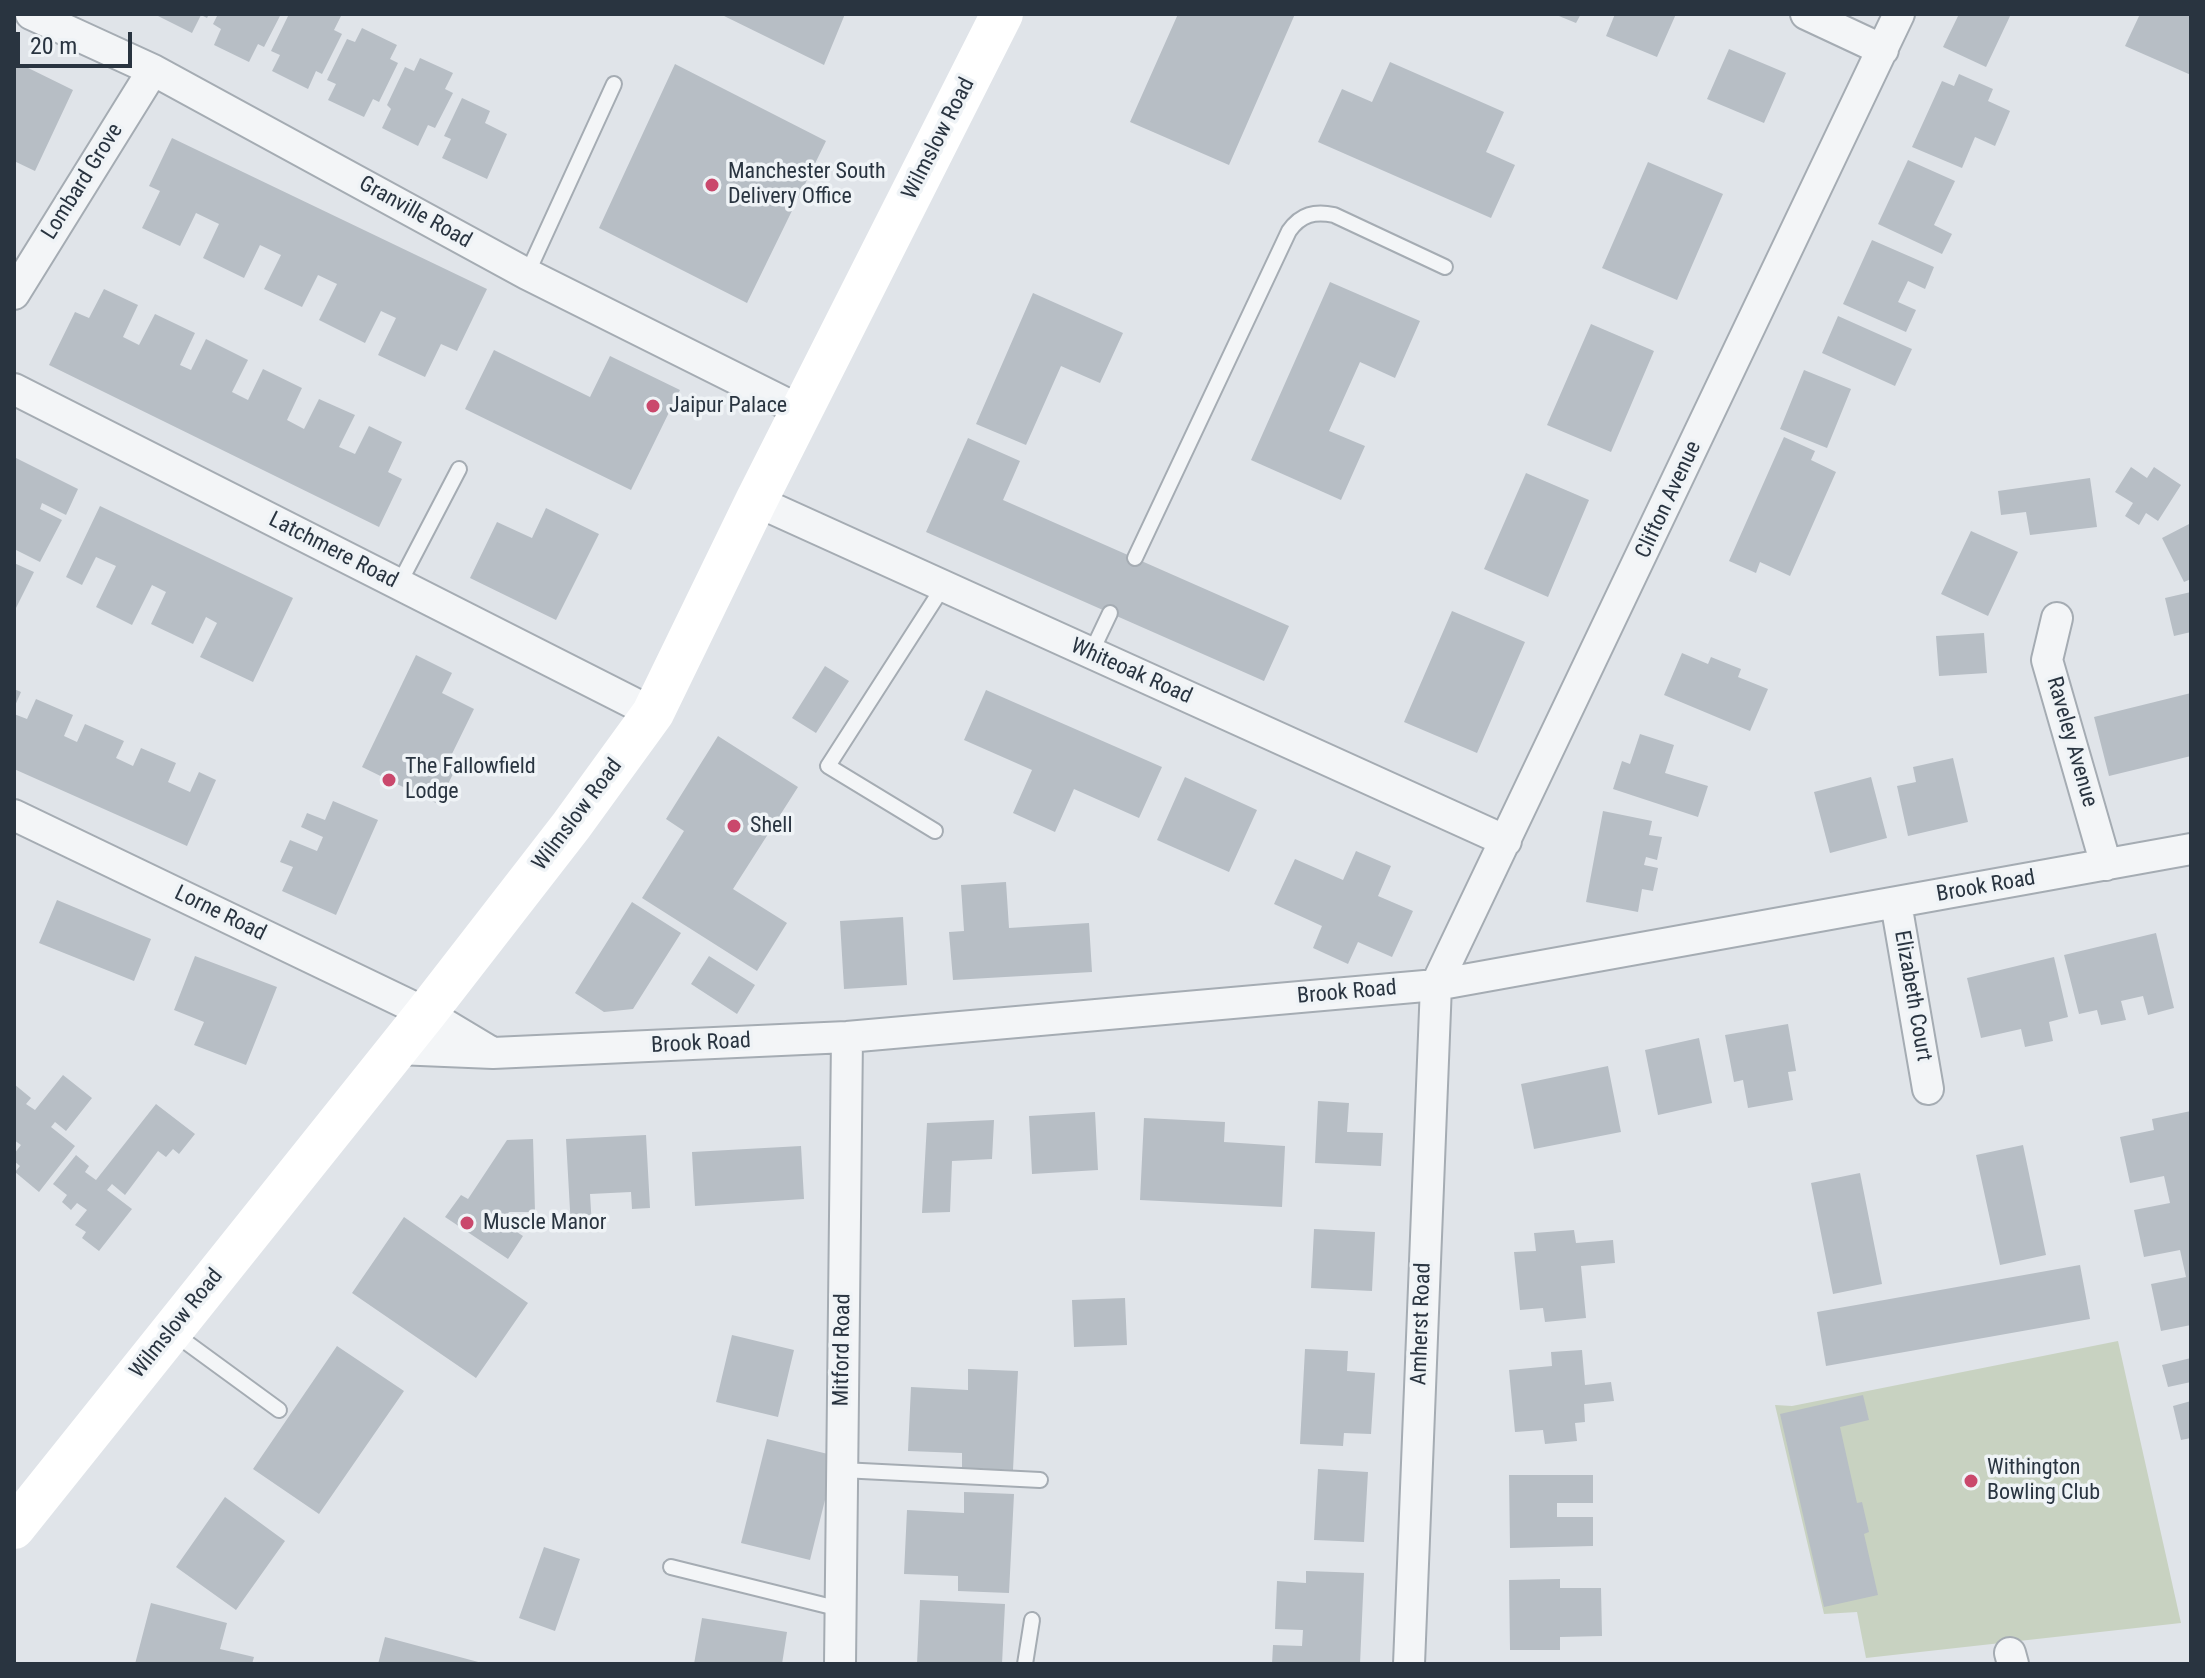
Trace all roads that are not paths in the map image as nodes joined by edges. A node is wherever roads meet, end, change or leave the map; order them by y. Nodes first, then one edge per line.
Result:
1 (31, 14) edge
2 (1002, 14) edge
3 (1806, 14) edge
4 (1899, 14) edge
5 (1883, 50) junction
6 (153, 70) junction
7 (614, 84) dead end
8 (1445, 267) dead end
9 (527, 274) junction
10 (14, 294) edge
11 (14, 389) edge
12 (801, 411) junction
13 (459, 469) dead end
14 (756, 501) junction
15 (1135, 558) dead end
16 (399, 584) junction
17 (943, 587) junction
18 (1110, 613) dead end
19 (2057, 618) dead end
20 (1090, 654) junction
21 (653, 713) junction
22 (14, 815) edge
23 (935, 831) dead end
24 (1506, 841) junction
25 (2189, 859) edge
26 (2106, 865) junction
27 (1896, 903) junction
28 (1436, 985) junction
29 (426, 1013) junction
30 (847, 1037) junction
31 (397, 1049) junction
32 (493, 1053) junction
33 (1928, 1089) dead end
34 (171, 1331) junction
35 (279, 1410) dead end
36 (842, 1470) junction
37 (1040, 1480) dead end
38 (14, 1528) edge
39 (671, 1567) dead end
40 (840, 1609) junction
41 (1032, 1620) dead end
42 (840, 1664) edge
43 (1025, 1664) edge
44 (1409, 1664) edge

1 - 6 street, Granville Road
2 - 12 main road, Wilmslow Road
3 - 5 street
4 - 5 street, Clifton Avenue
5 - 24 street, Clifton Avenue
6 - 9 street, Granville Road
6 - 10 street, Lombard Grove
7 - 9 lane
8 - 15 lane
9 - 12 street, Granville Road
11 - 16 street, Latchmere Road
12 - 14 main road, Wilmslow Road
13 - 16 lane
14 - 17 street, Whiteoak Road
14 - 21 main road, Wilmslow Road
16 - 21 street, Latchmere Road
17 - 20 street, Whiteoak Road
17 - 23 lane
18 - 20 lane
19 - 26 street, Raveley Avenue
20 - 24 street, Whiteoak Road
21 - 29 main road, Wilmslow Road
22 - 29 street, Lorne Road
24 - 28 street, Clifton Avenue
25 - 26 street, Brook Road
26 - 27 street, Brook Road
27 - 28 street, Brook Road
27 - 33 street, Elizabeth Court
28 - 30 street, Brook Road
28 - 44 street, Amherst Road
29 - 31 main road, Wilmslow Road
29 - 32 street
30 - 32 street, Brook Road
30 - 36 street, Mitford Road
31 - 32 street, Brook Road
31 - 34 main road, Wilmslow Road
34 - 35 lane
34 - 38 main road, Wilmslow Road
36 - 37 lane
36 - 40 street, Mitford Road
39 - 40 lane
40 - 42 street, Mitford Road
41 - 43 lane

